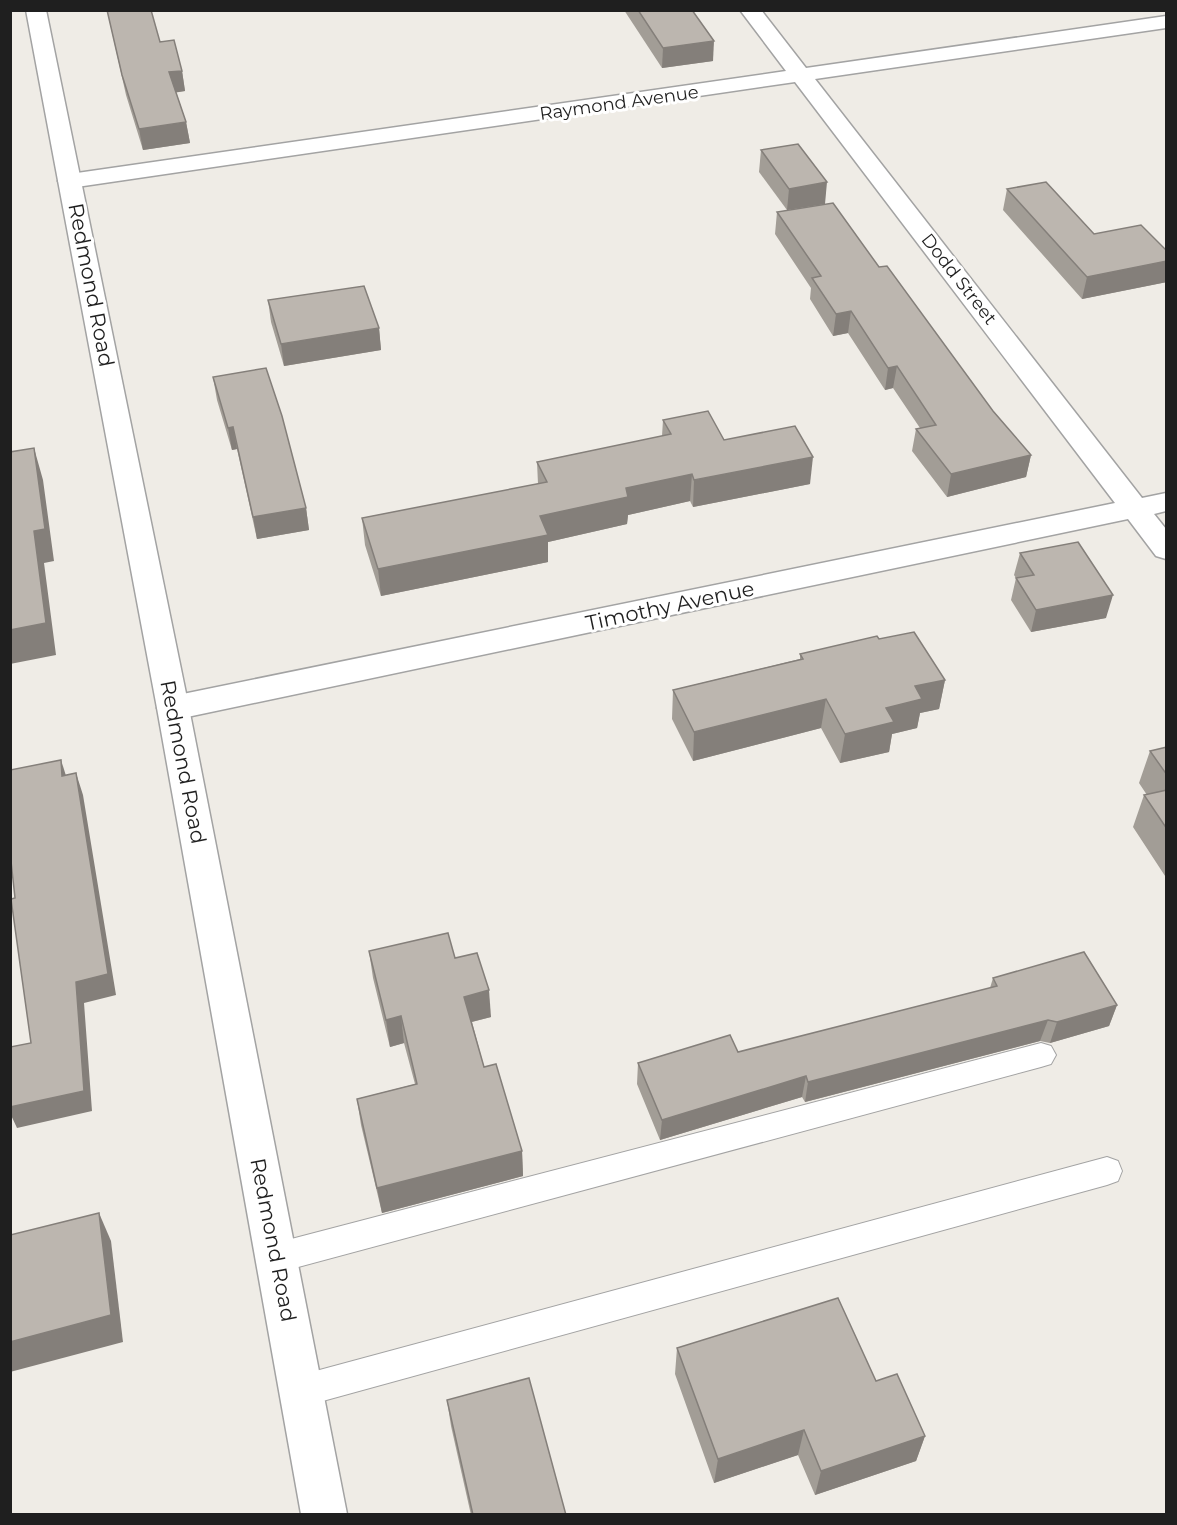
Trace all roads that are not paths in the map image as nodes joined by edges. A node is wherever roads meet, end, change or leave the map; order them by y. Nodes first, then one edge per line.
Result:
1 (36, 10) edge
2 (750, 10) edge
3 (1167, 22) edge
4 (804, 77) junction
5 (70, 181) junction
6 (1167, 502) edge
7 (1136, 509) junction
8 (1167, 549) edge
9 (173, 708) junction
10 (1041, 1055) dead end
11 (1107, 1171) dead end
12 (276, 1258) junction
13 (301, 1391) junction
14 (324, 1515) edge

1 - 5 street, Redmond Road
2 - 4 street, Dodd Street
3 - 4 street, Raymond Avenue
4 - 5 street, Raymond Avenue
4 - 7 street, Dodd Street
5 - 9 street, Redmond Road
6 - 7 street, Timothy Avenue
7 - 8 street, Dodd Street
7 - 9 street, Timothy Avenue
9 - 12 street, Redmond Road
10 - 12 lane
11 - 13 lane
12 - 13 street, Redmond Road
13 - 14 street, Redmond Road

